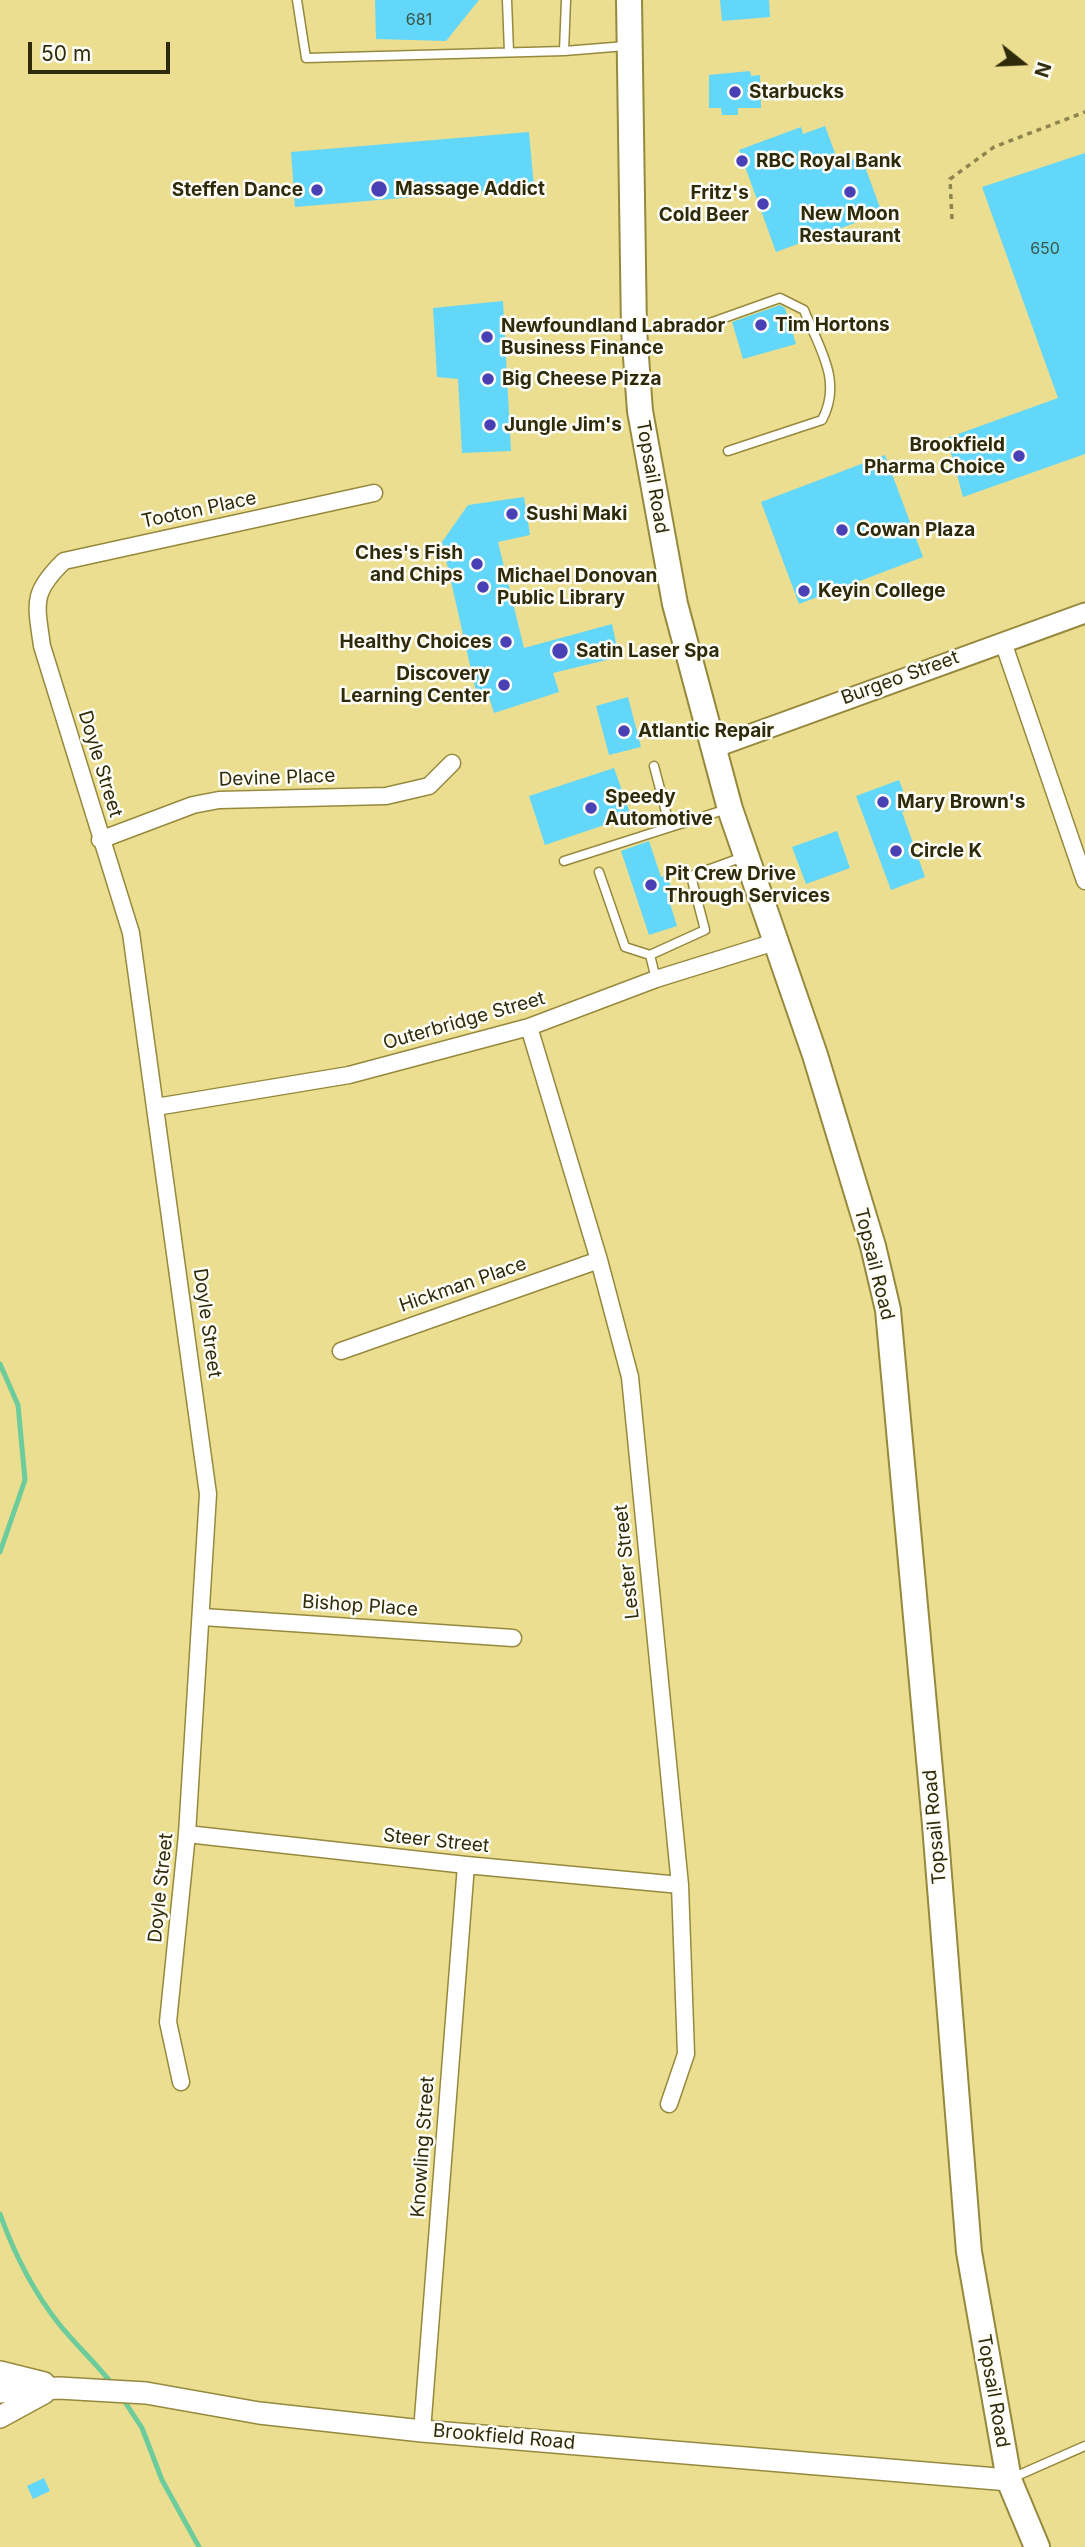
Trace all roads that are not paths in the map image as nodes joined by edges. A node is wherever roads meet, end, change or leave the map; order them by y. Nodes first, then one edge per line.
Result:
1 (297, 0) edge
2 (507, 0) edge
3 (566, 0) edge
4 (629, 0) edge
5 (628, 46) junction
6 (564, 51) junction
7 (509, 52) junction
8 (707, 324) dead end
9 (728, 451) dead end
10 (374, 493) dead end
11 (41, 583) joint
12 (1085, 613) edge
13 (1003, 642) junction
14 (716, 747) junction
15 (452, 763) dead end
16 (654, 766) dead end
17 (730, 809) junction
18 (670, 827) junction
19 (100, 840) junction
20 (746, 855) junction
21 (565, 860) dead end
22 (599, 872) dead end
23 (1085, 881) edge
24 (775, 942) junction
25 (650, 955) junction
26 (656, 979) junction
27 (529, 1027) junction
28 (156, 1107) junction
29 (599, 1259) junction
30 (341, 1351) dead end
31 (203, 1617) junction
32 (513, 1638) dead end
33 (187, 1834) junction
34 (466, 1865) junction
35 (680, 1885) junction
36 (181, 2081) dead end
37 (669, 2105) dead end
38 (0, 2372) edge
39 (59, 2388) junction
40 (0, 2392) edge
41 (0, 2417) edge
42 (422, 2431) junction
43 (1085, 2446) edge
44 (1009, 2480) junction
45 (1037, 2547) edge

1 - 7 lane
2 - 7 lane
3 - 6 lane
4 - 5 main road, Topsail Road
5 - 6 lane
5 - 14 main road, Topsail Road
6 - 7 lane
8 - 9 lane
10 - 11 street, Tooton Place
11 - 19 street, Doyle Street
12 - 13 street, Burgeo Street
13 - 14 street, Burgeo Street
13 - 23 street
14 - 17 main road, Topsail Road
15 - 19 street, Devine Place
16 - 18 lane
17 - 18 lane
17 - 20 main road, Topsail Road
18 - 21 lane
19 - 28 street, Doyle Street
20 - 24 main road, Topsail Road
20 - 25 lane
22 - 25 lane
24 - 26 street, Outerbridge Street
24 - 44 main road, Topsail Road
25 - 26 lane
26 - 27 street, Outerbridge Street
27 - 28 street, Outerbridge Street
27 - 29 street, Lester Street
28 - 31 street, Doyle Street
29 - 30 street, Hickman Place
29 - 35 street, Lester Street
31 - 32 street, Bishop Place
31 - 33 street, Doyle Street
33 - 34 street, Steer Street
33 - 36 street, Doyle Street
34 - 35 street, Steer Street
34 - 42 street, Knowling Street
35 - 37 street, Lester Street
38 - 39 main road
39 - 40 main road, Brookfield Road
39 - 41 main road
39 - 42 main road, Brookfield Road
42 - 44 main road, Brookfield Road
43 - 44 lane
44 - 45 main road, Topsail Road

